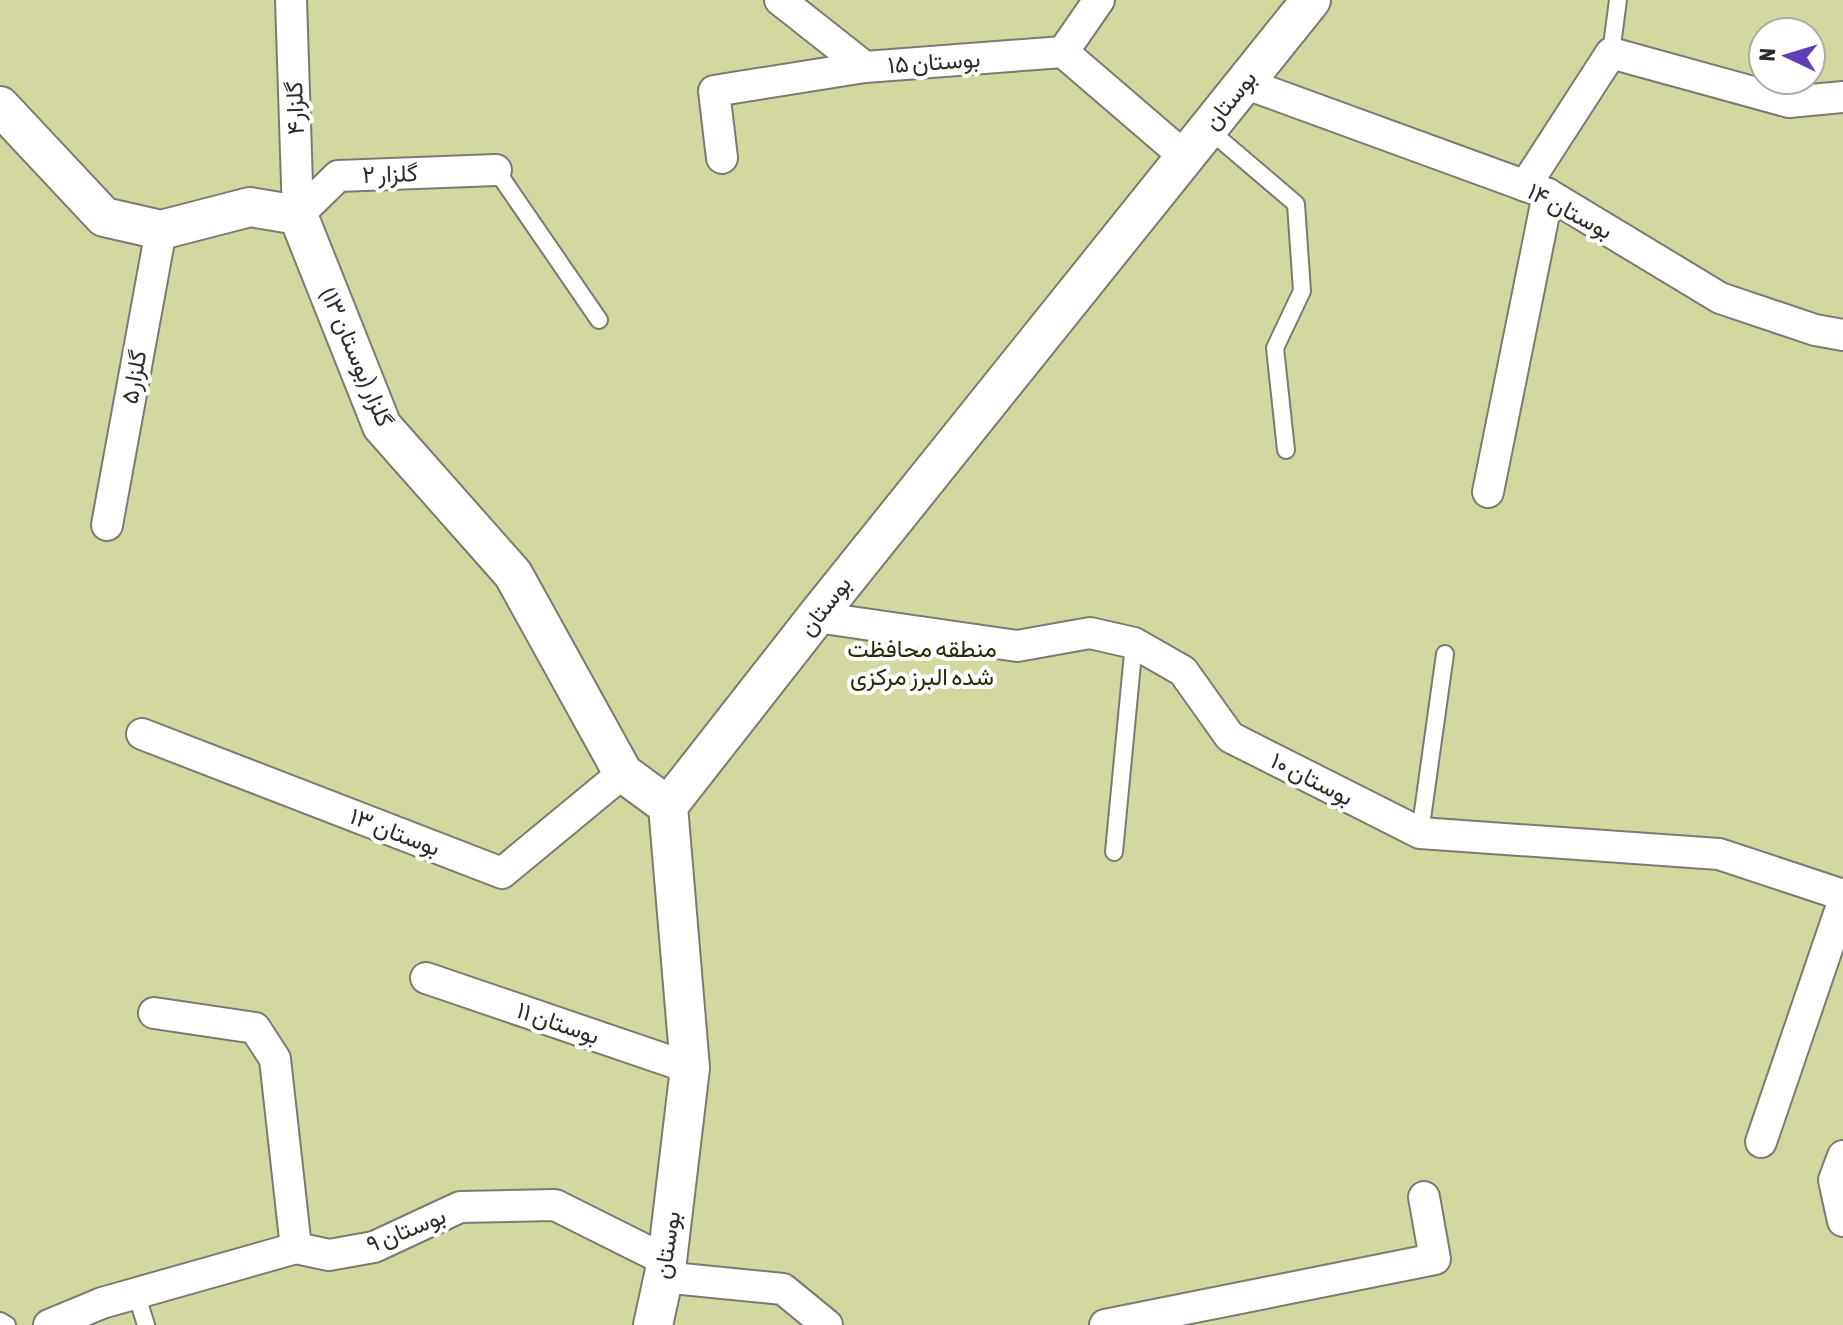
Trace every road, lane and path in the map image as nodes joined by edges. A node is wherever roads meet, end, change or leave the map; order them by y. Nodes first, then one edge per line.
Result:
1 (291, 0) edge
2 (780, 0) edge
3 (1099, 0) edge
4 (1311, 0) edge
5 (1618, 0) edge
6 (1063, 52) junction
7 (1611, 53) junction
8 (865, 67) junction
9 (1244, 83) junction
10 (1843, 97) edge
11 (0, 106) edge
12 (1196, 142) junction
13 (722, 158) dead end
14 (496, 170) joint
15 (1536, 190) junction
16 (298, 215) junction
17 (161, 230) junction
18 (599, 320) dead end
19 (1843, 335) edge
20 (1286, 450) dead end
21 (1488, 492) dead end
22 (107, 525) dead end
23 (816, 617) junction
24 (1134, 643) junction
25 (1445, 654) dead end
26 (142, 734) dead end
27 (623, 773) junction
28 (668, 806) junction
29 (1420, 833) junction
30 (1114, 852) dead end
31 (1843, 895) edge
32 (1843, 902) edge
33 (426, 978) dead end
34 (154, 1013) dead end
35 (690, 1068) junction
36 (1761, 1142) dead end
37 (1843, 1156) edge
38 (1424, 1197) dead end
39 (1843, 1221) edge
40 (296, 1248) junction
41 (665, 1269) junction
42 (136, 1293) junction
43 (0, 1321) edge
44 (7, 1325) edge
45 (49, 1325) edge
46 (146, 1325) edge
47 (653, 1325) edge
48 (827, 1325) edge
49 (1105, 1325) edge

1 - 16 street, گلزار۴
2 - 8 street
3 - 6 street
4 - 9 street, بوستان
5 - 7 lane
6 - 8 street, بوستان ۱۵
6 - 12 street
7 - 10 street
7 - 15 street
8 - 13 street, بوستان ۱۵
9 - 12 street, بوستان
9 - 15 street, بوستان ۱۴
11 - 17 street
12 - 20 lane
12 - 23 street, بوستان
14 - 16 street, گلزار ۲
14 - 18 lane
15 - 19 street, بوستان ۱۴
15 - 21 street
16 - 17 street
16 - 27 street, گلزار (بوستان ۱۳)
17 - 22 street, گلزار۵
23 - 24 street, بوستان ۱۰
23 - 28 street, بوستان
24 - 29 street, بوستان ۱۰
24 - 30 lane
25 - 29 lane
26 - 27 street, بوستان ۱۳
27 - 28 street, گلزار (بوستان ۱۳)
28 - 35 street, بوستان
29 - 31 street, بوستان ۱۰
32 - 36 street
33 - 35 street, بوستان ۱۱
34 - 40 street
35 - 41 street, بوستان
37 - 39 street
38 - 49 street
40 - 41 street, بوستان ۹
40 - 42 street, بوستان ۹
41 - 47 street, بوستان
41 - 48 street
42 - 45 street, بوستان ۹
42 - 46 lane
43 - 44 lane

